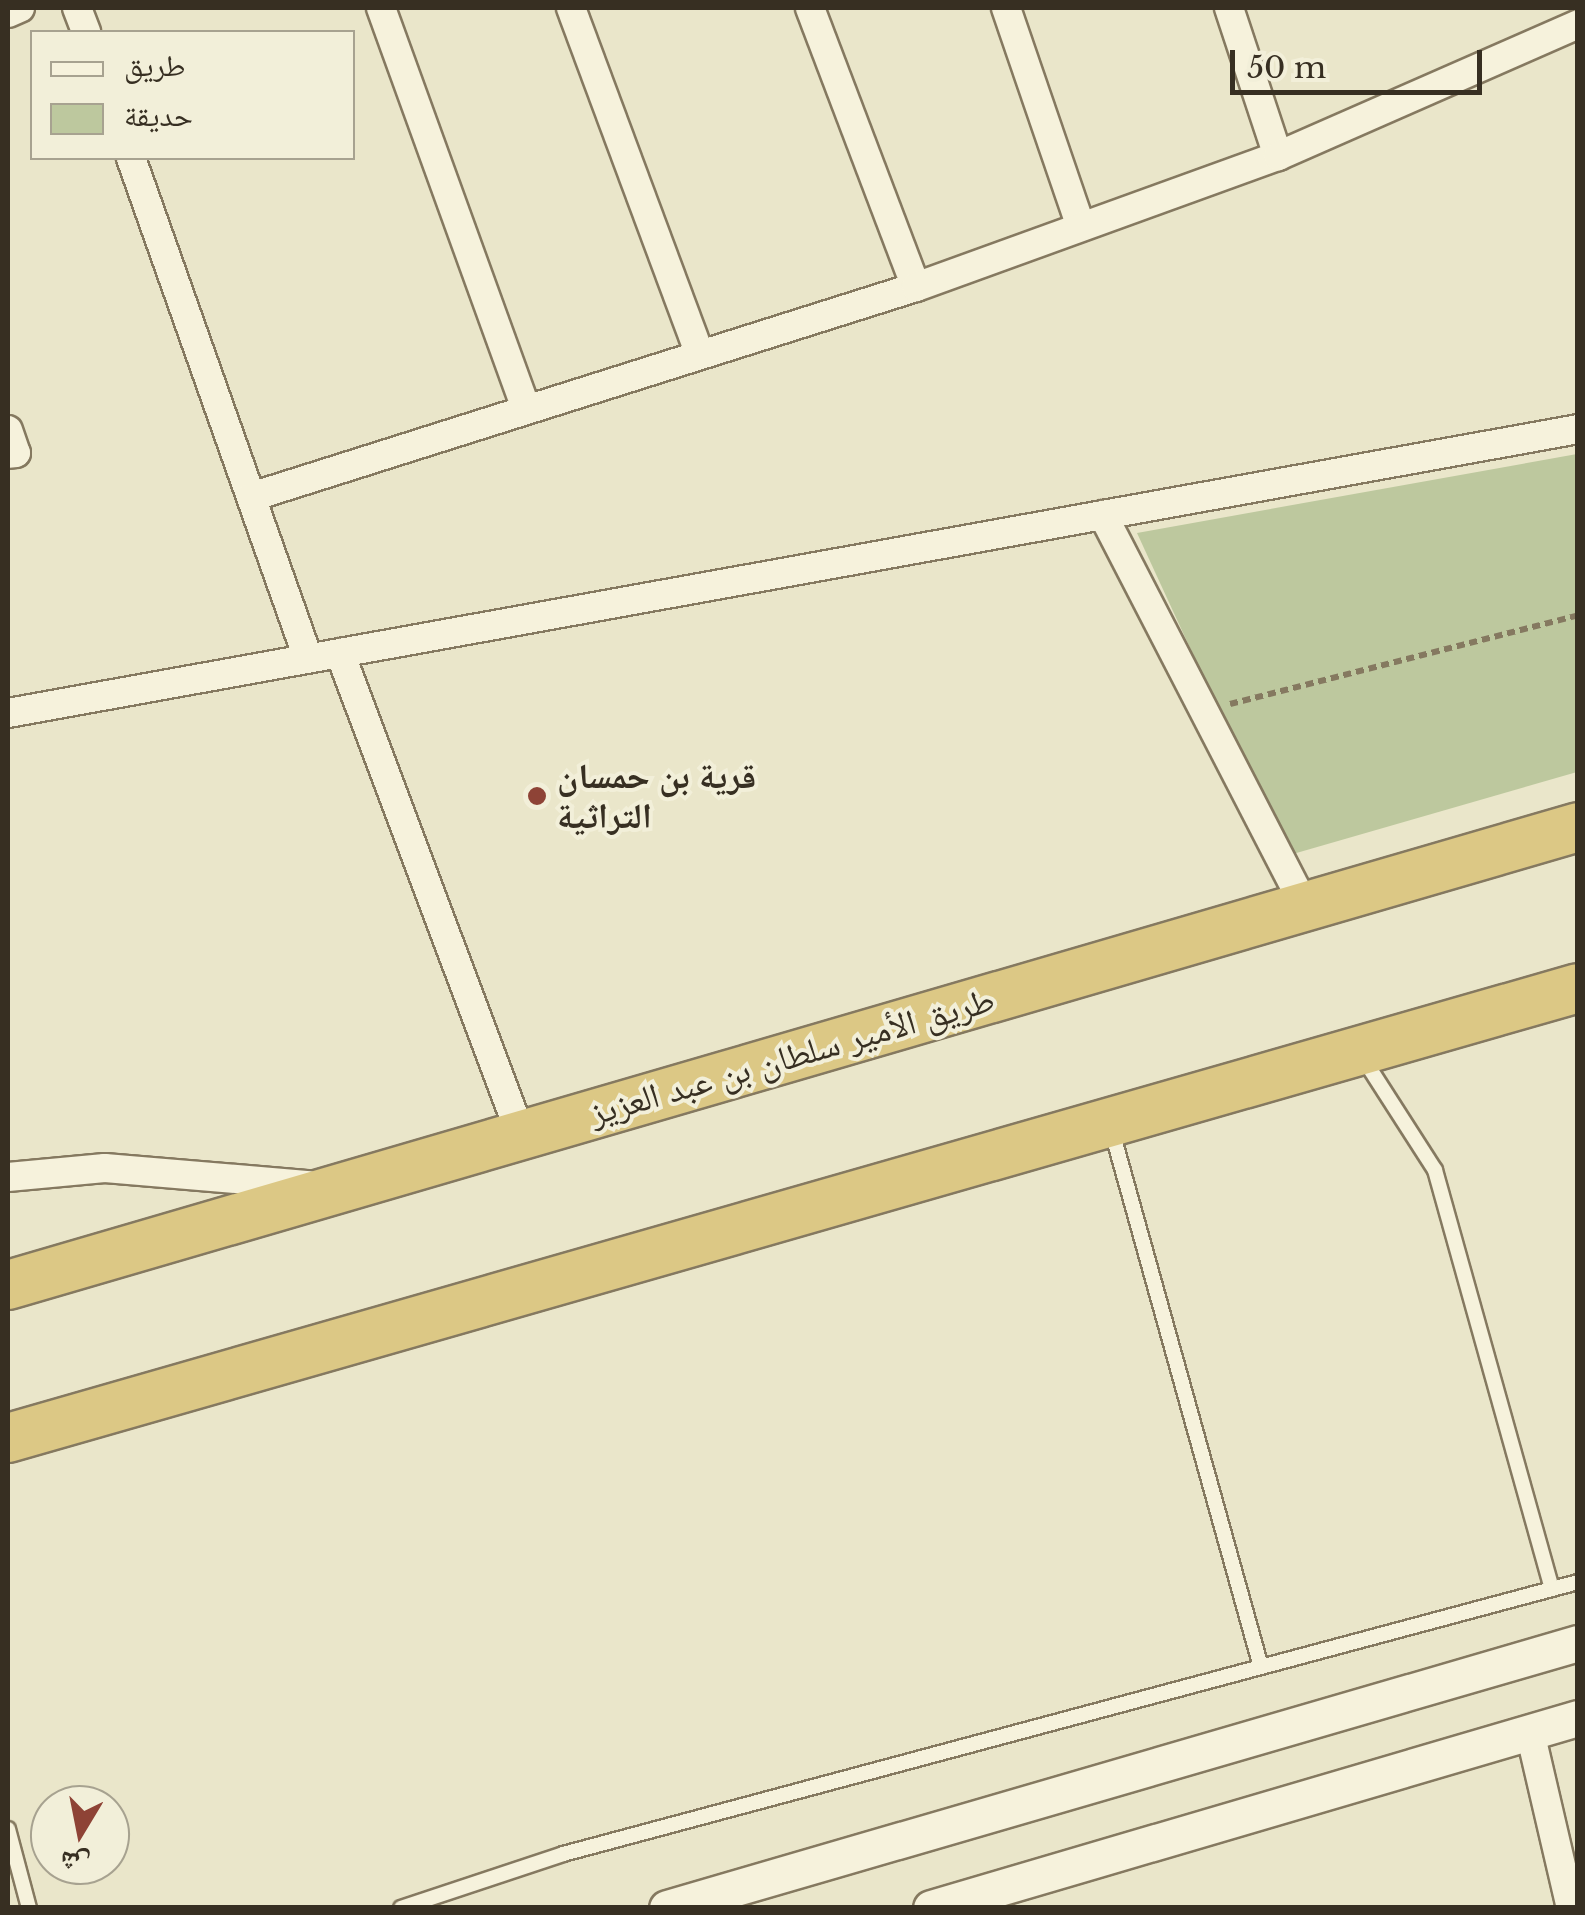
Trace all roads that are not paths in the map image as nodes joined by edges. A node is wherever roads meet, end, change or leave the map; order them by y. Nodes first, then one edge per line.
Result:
1 (20, 8) edge
2 (380, 8) edge
3 (571, 8) edge
4 (810, 8) edge
5 (1006, 8) edge
6 (1228, 8) edge
7 (8, 13) edge
8 (1578, 24) edge
9 (1278, 156) junction
10 (131, 160) edge
11 (1081, 227) junction
12 (916, 287) junction
13 (700, 352) junction
14 (525, 405) junction
15 (1578, 429) edge
16 (8, 430) edge
17 (8, 454) edge
18 (251, 497) junction
19 (1103, 514) junction
20 (340, 652) junction
21 (308, 658) junction
22 (8, 713) edge
23 (1578, 827) edge
24 (1306, 906) junction
25 (1578, 988) edge
26 (1358, 1050) junction
27 (1110, 1122) junction
28 (521, 1135) junction
29 (8, 1177) edge
30 (341, 1188) junction
31 (8, 1284) edge
32 (8, 1438) edge
33 (1578, 1582) edge
34 (1552, 1589) junction
35 (1578, 1644) edge
36 (1260, 1667) junction
37 (1578, 1718) edge
38 (1530, 1732) junction
39 (8, 1830) edge
40 (29, 1908) edge
41 (401, 1908) edge
42 (667, 1908) edge
43 (932, 1908) edge
44 (1571, 1908) edge

1 - 7 street
2 - 14 street
3 - 13 street
4 - 12 street
5 - 11 street
6 - 9 street
8 - 9 street
9 - 11 street
10 - 18 street
11 - 12 street
12 - 13 street
13 - 14 street
14 - 18 street
15 - 19 street
16 - 17 street
18 - 21 street
19 - 20 street
19 - 24 street
20 - 21 street
20 - 28 street
21 - 22 street
23 - 24 highway, طريق الأمير سلطان بن عبد العزيز
24 - 28 highway, طريق الأمير سلطان بن عبد العزيز
25 - 26 highway
26 - 27 highway
26 - 34 lane
27 - 32 highway
27 - 36 lane
28 - 30 highway, طريق الأمير سلطان بن عبد العزيز
29 - 30 street
30 - 31 highway, طريق الأمير سلطان بن عبد العزيز
33 - 34 lane
34 - 36 lane
35 - 42 street
36 - 41 lane
37 - 38 street
38 - 43 street
38 - 44 street
39 - 40 lane

